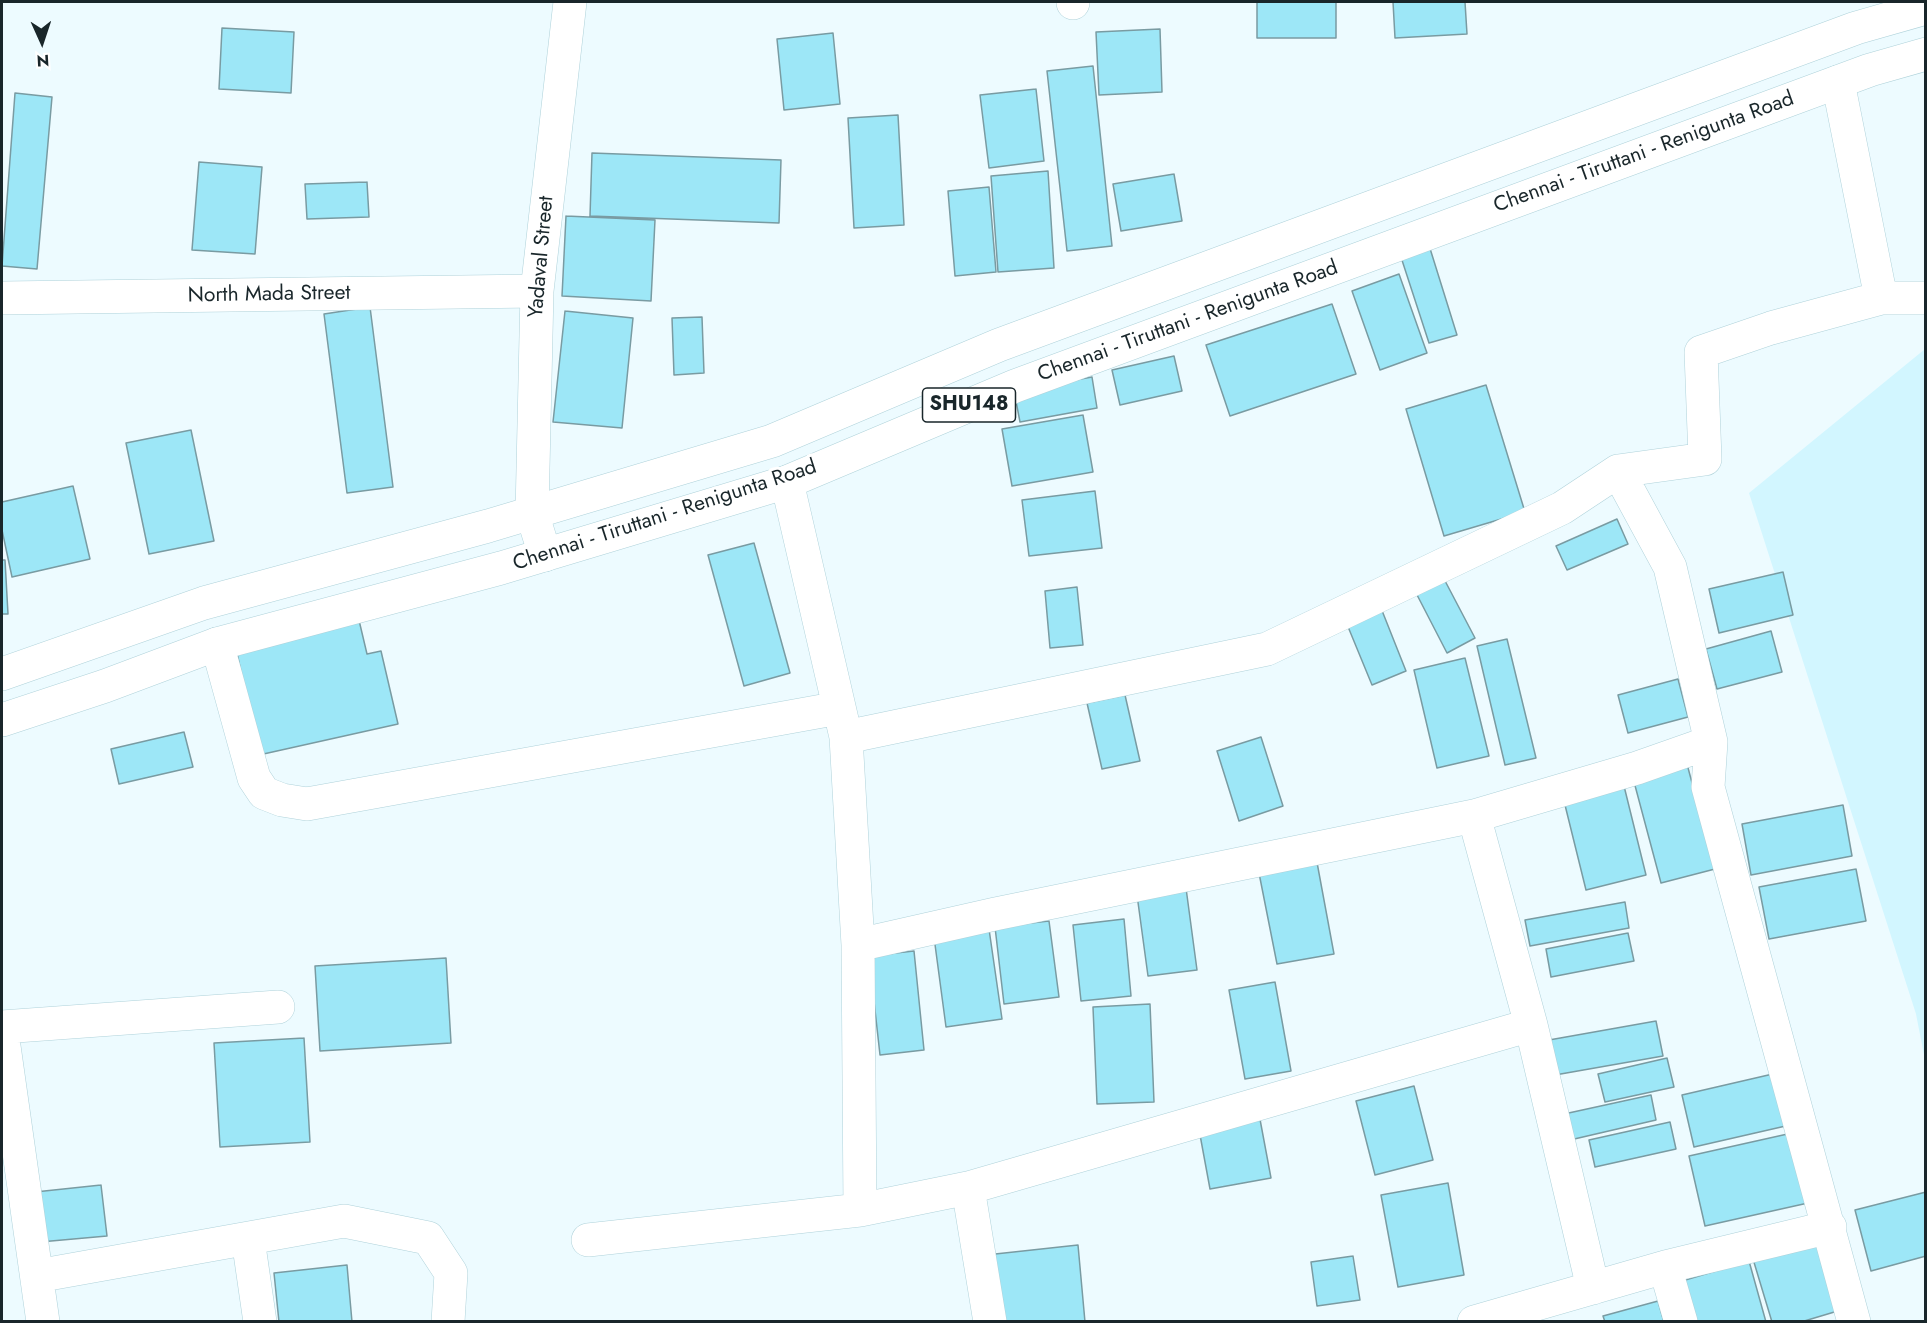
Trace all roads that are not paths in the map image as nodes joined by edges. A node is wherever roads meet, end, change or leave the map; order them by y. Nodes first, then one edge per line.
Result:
1 (570, 2) edge
2 (1926, 8) edge
3 (1926, 54) edge
4 (1838, 82) junction
5 (537, 291) junction
6 (2, 298) edge
7 (1881, 298) junction
8 (1926, 298) edge
9 (1617, 471) junction
10 (787, 482) junction
11 (532, 513) junction
12 (545, 555) junction
13 (217, 644) junction
14 (2, 674) edge
15 (2, 720) edge
16 (843, 722) junction
17 (1711, 742) junction
18 (1474, 816) junction
19 (858, 945) junction
20 (278, 1007) dead end
21 (1531, 1025) junction
22 (2, 1027) edge
23 (2, 1032) edge
24 (968, 1188) junction
25 (860, 1210) junction
26 (1830, 1227) junction
27 (248, 1239) junction
28 (588, 1240) dead end
29 (1665, 1267) junction
30 (37, 1276) junction
31 (1593, 1288) junction
32 (43, 1322) edge
33 (260, 1322) edge
34 (448, 1322) edge
35 (990, 1322) edge
36 (1474, 1322) edge
37 (1681, 1322) edge
38 (1854, 1322) edge

1 - 5 street, Yadaval Street
2 - 11 street, Chennai - Tiruttani - Renigunta Road / SHU148
3 - 4 street, Chennai - Tiruttani - Renigunta Road / SHU148
4 - 7 street
4 - 10 street, Chennai - Tiruttani - Renigunta Road / SHU148
5 - 6 street, North Mada Street
5 - 11 street, Yadaval Street
7 - 8 street
7 - 9 street
9 - 16 street
9 - 17 street
10 - 12 street, Chennai - Tiruttani - Renigunta Road / SHU148
10 - 16 street
11 - 12 street, Yadaval Street
11 - 14 street, Chennai - Tiruttani - Renigunta Road / SHU148
12 - 13 street, Chennai - Tiruttani - Renigunta Road / SHU148
13 - 15 street, Chennai - Tiruttani - Renigunta Road / SHU148
13 - 16 street
16 - 19 street
17 - 18 street
17 - 26 street
18 - 19 street
18 - 21 street
19 - 25 street
20 - 22 street
21 - 24 street
21 - 31 street
23 - 30 street
24 - 25 street
24 - 35 street
25 - 28 street
26 - 29 street
26 - 38 street
27 - 30 street
27 - 33 street
27 - 34 street
29 - 31 street
29 - 37 street
30 - 32 street
31 - 36 street

